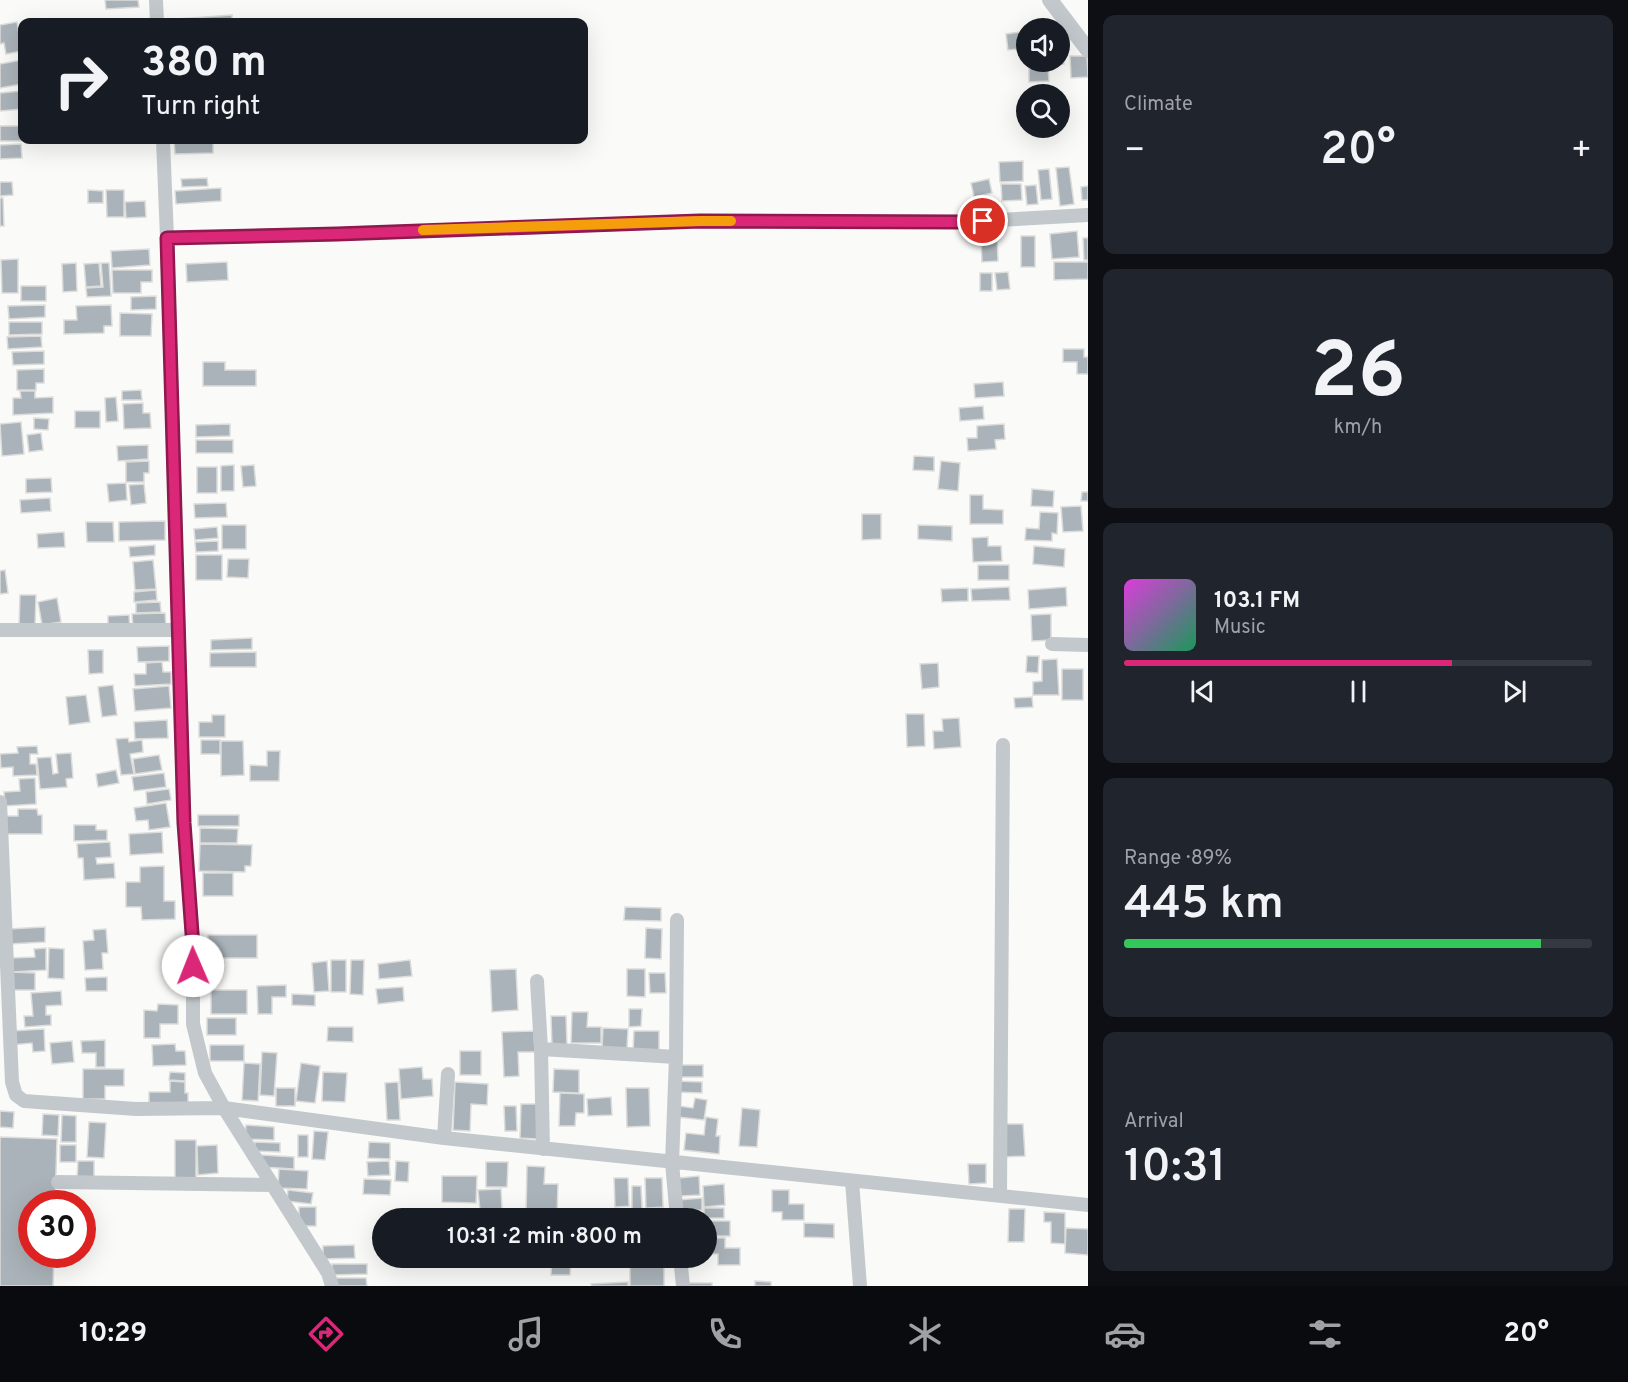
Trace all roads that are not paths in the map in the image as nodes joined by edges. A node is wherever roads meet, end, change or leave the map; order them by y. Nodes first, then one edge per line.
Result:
1 (156, 0) edge
2 (1050, 0) edge
3 (157, 18) edge
4 (1088, 50) edge
5 (163, 144) edge
6 (1088, 215) edge
7 (167, 238) junction
8 (0, 630) edge
9 (177, 630) junction
10 (1052, 644) dead end
11 (1088, 645) edge
12 (1003, 745) dead end
13 (0, 802) edge
14 (677, 920) dead end
15 (537, 981) dead end
16 (541, 1050) junction
17 (676, 1057) junction
18 (448, 1074) dead end
19 (224, 1108) junction
20 (444, 1138) junction
21 (543, 1149) junction
22 (672, 1163) junction
23 (852, 1181) junction
24 (58, 1182) dead end
25 (273, 1185) junction
26 (1000, 1196) junction
27 (1088, 1205) edge
28 (676, 1208) edge
29 (681, 1268) edge
30 (332, 1286) edge
31 (683, 1286) edge
32 (860, 1286) edge

1 - 3 street
2 - 4 street
5 - 7 street
6 - 7 street
7 - 9 street
8 - 9 street
9 - 19 street
10 - 11 street
12 - 26 street
13 - 19 street
14 - 17 street
15 - 16 street
16 - 17 street
16 - 21 street
17 - 22 street
18 - 20 street
19 - 20 street
19 - 25 street
20 - 21 street
21 - 22 street
22 - 23 street
22 - 28 street
23 - 26 street
23 - 32 street
24 - 25 street
25 - 30 street
26 - 27 street
29 - 31 street

